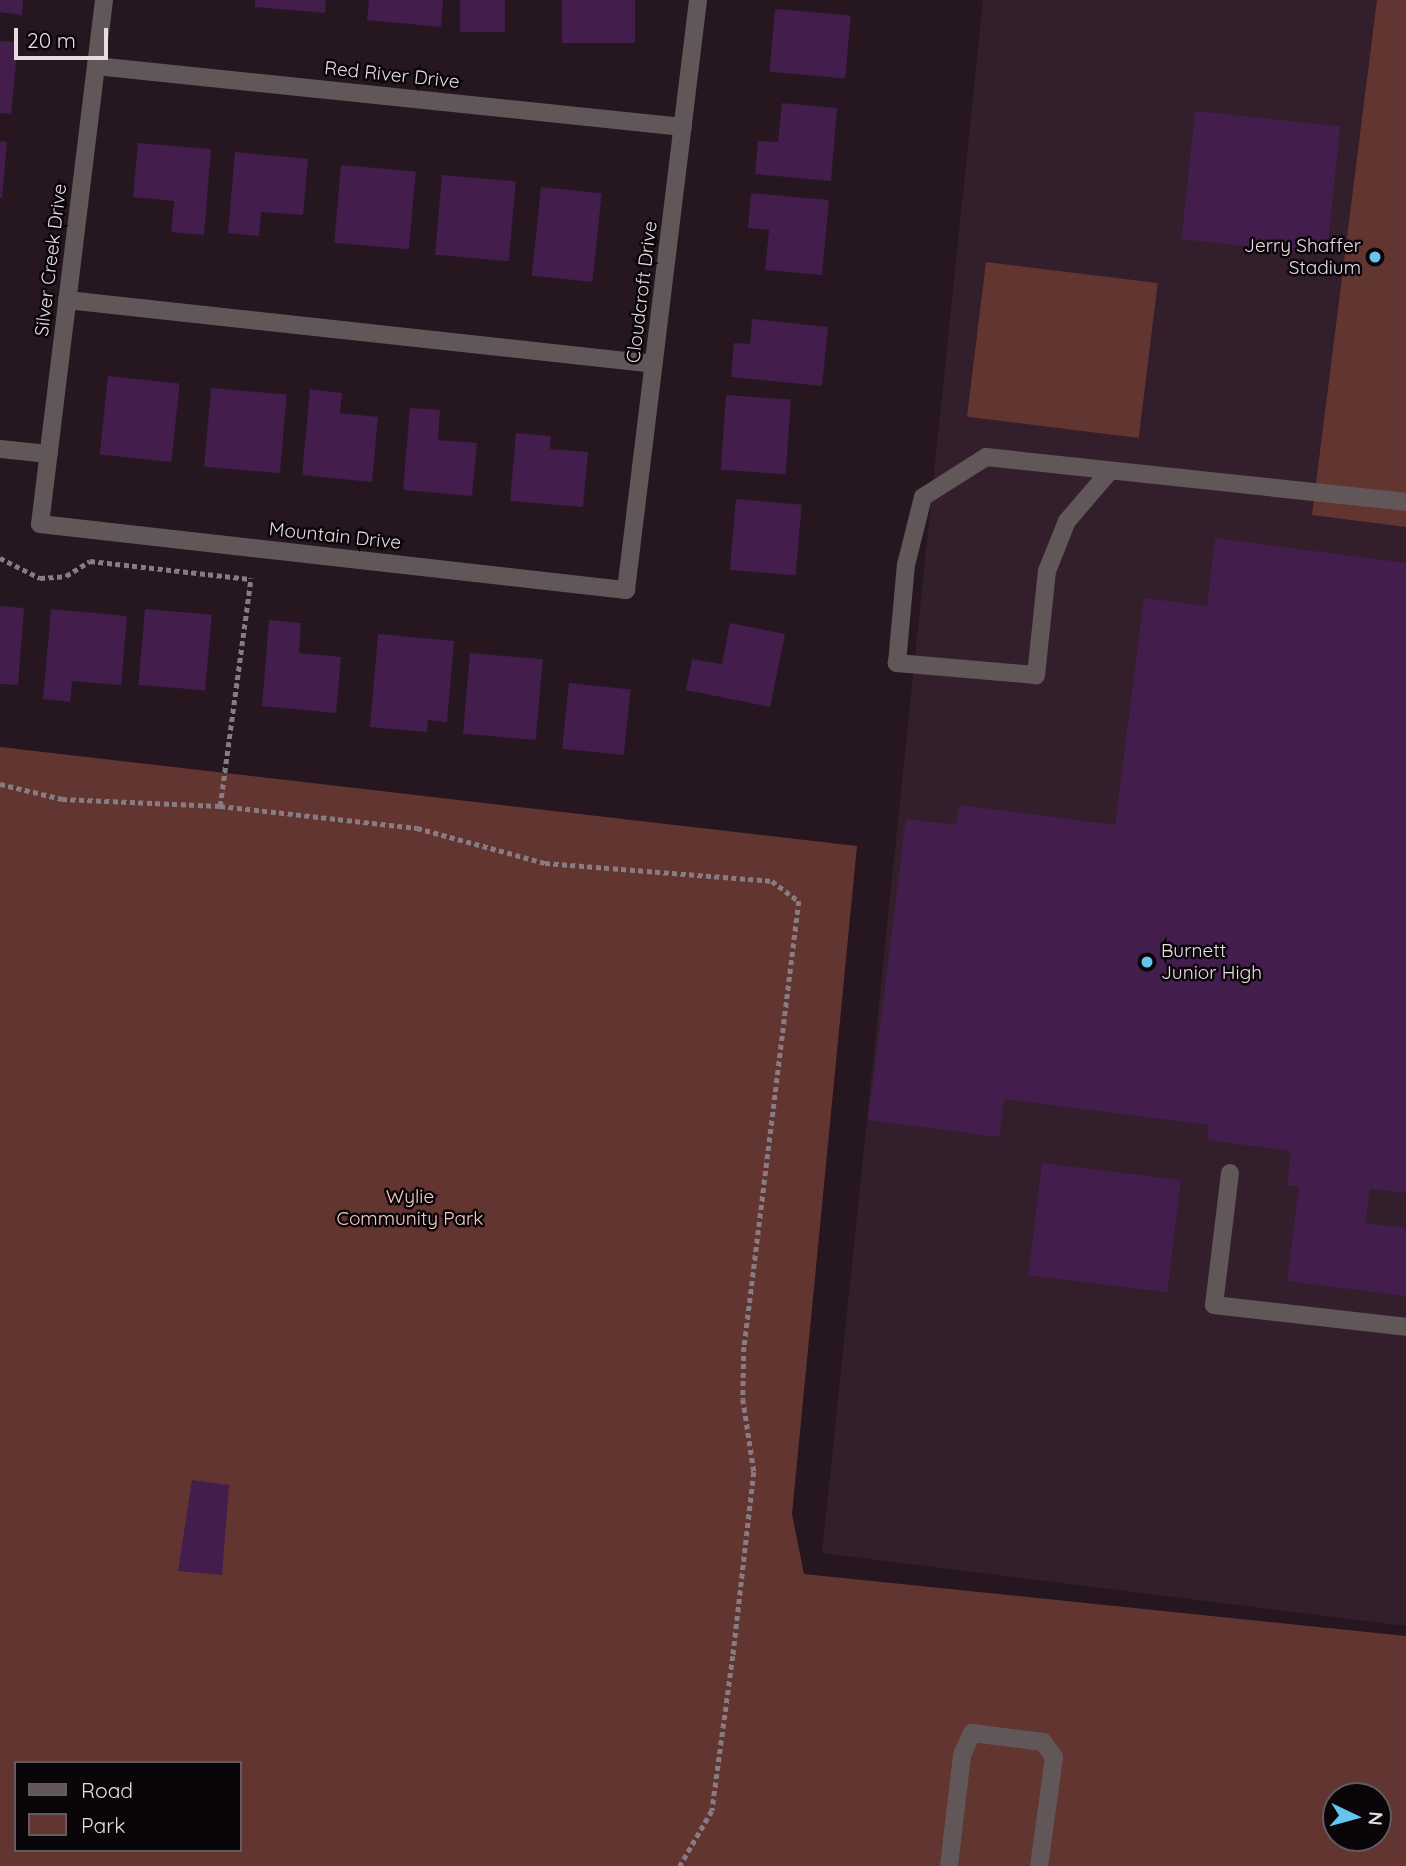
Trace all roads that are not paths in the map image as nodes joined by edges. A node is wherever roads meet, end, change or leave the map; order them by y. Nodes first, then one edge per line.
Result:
1 (104, 0) edge
2 (698, 0) edge
3 (96, 66) junction
4 (683, 127) junction
5 (67, 300) junction
6 (654, 364) junction
7 (0, 449) edge
8 (48, 454) junction
9 (1110, 471) junction
10 (1406, 502) edge
11 (40, 524) joint
12 (626, 590) joint
13 (1230, 1173) dead end
14 (1406, 1327) edge
15 (949, 1866) edge
16 (1038, 1866) edge

1 - 3 street, Silver Creek Drive
2 - 4 street, Cloudcroft Drive
3 - 4 street, Red River Drive
3 - 5 street, Silver Creek Drive
4 - 6 street, Cloudcroft Drive
5 - 6 street
5 - 8 street, Silver Creek Drive
6 - 12 street, Cloudcroft Drive
7 - 8 street
8 - 11 street, Silver Creek Drive
9 - 9 street
9 - 10 street
11 - 12 street, Mountain Drive
13 - 14 street
15 - 16 street

